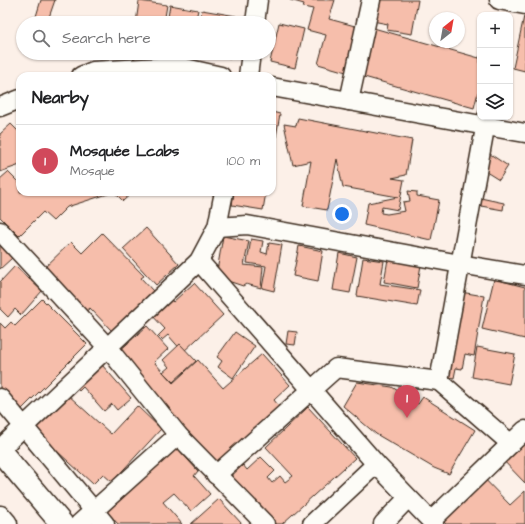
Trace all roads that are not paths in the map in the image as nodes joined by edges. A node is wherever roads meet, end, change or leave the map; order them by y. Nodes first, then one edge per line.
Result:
1 (258, 0) edge
2 (371, 0) edge
3 (256, 16) edge
4 (250, 60) edge
5 (93, 72) edge
6 (203, 72) edge
7 (249, 72) edge
8 (276, 88) edge
9 (16, 101) edge
10 (349, 101) junction
11 (0, 107) edge
12 (486, 121) edge
13 (525, 133) edge
14 (223, 196) edge
15 (217, 227) junction
16 (0, 231) edge
17 (199, 261) junction
18 (460, 264) junction
19 (525, 275) edge
20 (108, 348) junction
21 (439, 381) junction
22 (312, 390) junction
23 (0, 398) edge
24 (24, 427) junction
25 (525, 430) edge
26 (178, 436) junction
27 (510, 443) junction
28 (0, 450) edge
29 (376, 464) junction
30 (216, 475) junction
31 (408, 498) junction
32 (94, 510) junction
33 (0, 518) edge
34 (432, 523) edge
35 (6, 524) edge
36 (62, 524) edge
37 (79, 524) edge
38 (105, 524) edge
39 (265, 524) edge
40 (312, 524) edge
41 (382, 524) edge

1 - 3 street
2 - 10 street
4 - 7 street
5 - 6 street
8 - 10 street
9 - 11 street
10 - 12 street
12 - 13 street
12 - 18 street
14 - 15 street
15 - 17 street
15 - 18 street
16 - 20 street
17 - 20 street
17 - 22 street
18 - 19 street
18 - 21 street
20 - 24 street
20 - 26 street
21 - 22 street
21 - 27 street
22 - 29 street
22 - 30 street
23 - 24 street
24 - 28 street
24 - 32 street
25 - 27 street
26 - 30 street
26 - 32 street
27 - 34 street
28 - 36 main road
29 - 31 street
29 - 40 street
30 - 39 street
31 - 34 street
31 - 41 street
32 - 37 street
32 - 38 street
33 - 35 main road

